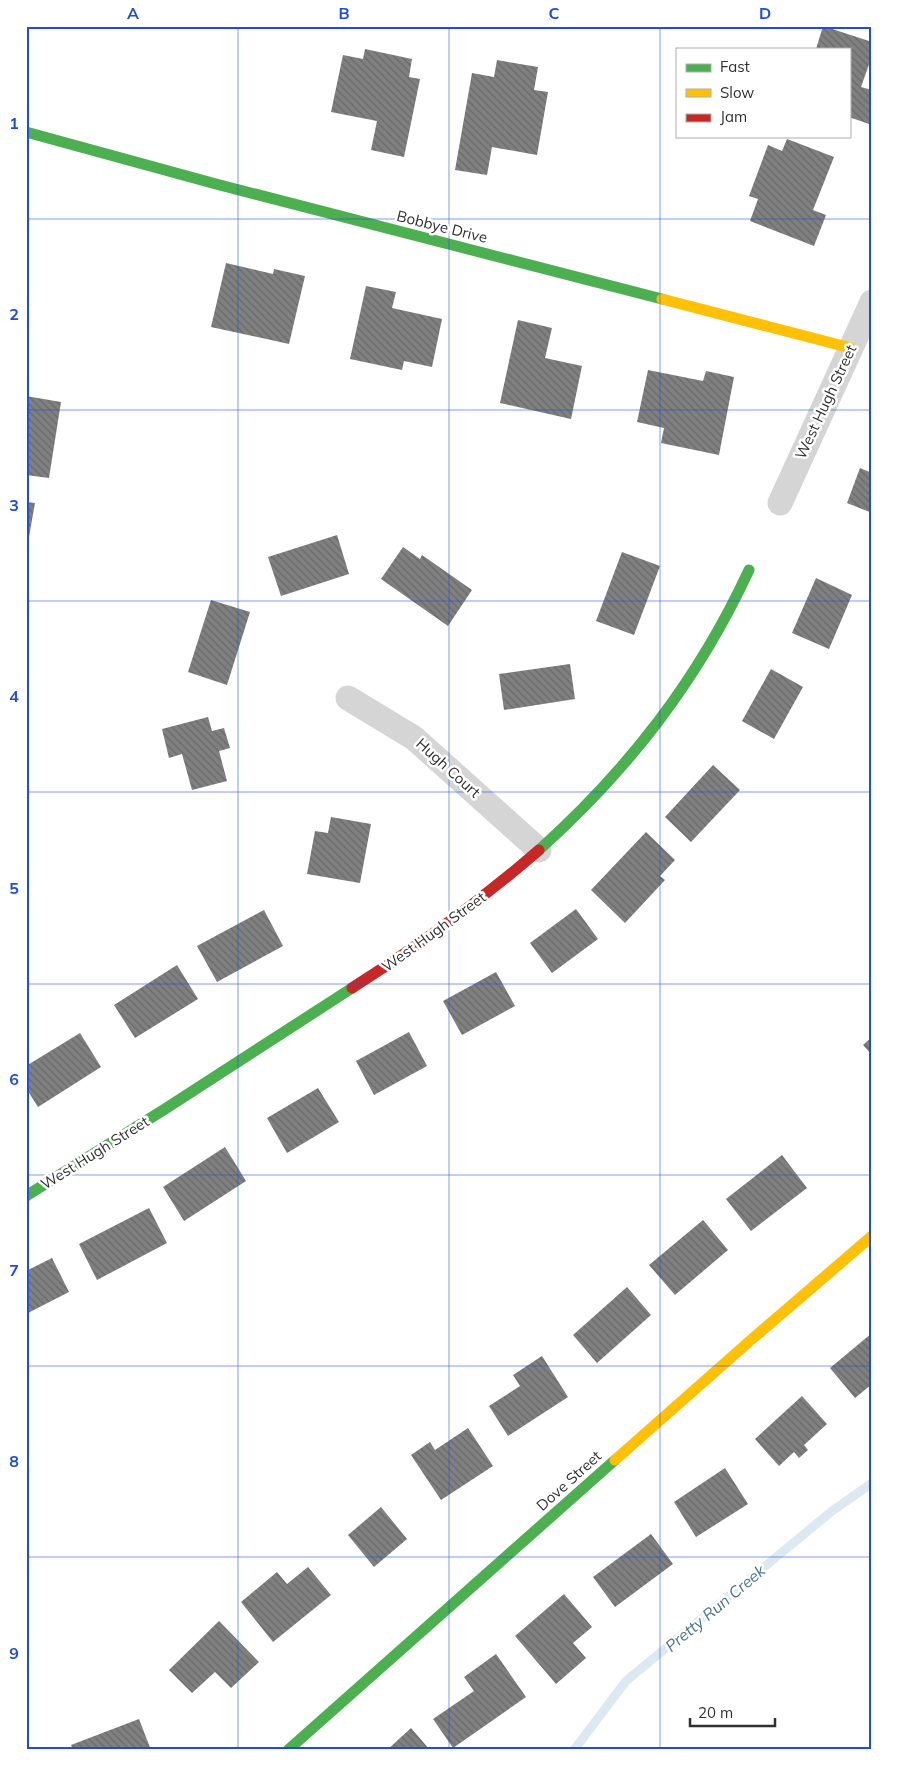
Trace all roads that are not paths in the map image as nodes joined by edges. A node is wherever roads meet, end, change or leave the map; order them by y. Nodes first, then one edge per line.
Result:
1 (26, 132) edge
2 (872, 302) edge
3 (851, 348) junction
4 (780, 502) dead end
5 (749, 570) dead end
6 (348, 698) dead end
7 (539, 850) junction
8 (26, 1196) edge
9 (872, 1236) edge
10 (288, 1750) edge

1 - 3 street, Bobbye Drive
2 - 3 street, West Hugh Street
3 - 4 street, West Hugh Street
5 - 7 street, West Hugh Street
6 - 7 street, Hugh Court
7 - 8 street, West Hugh Street
9 - 10 street, Dove Street

